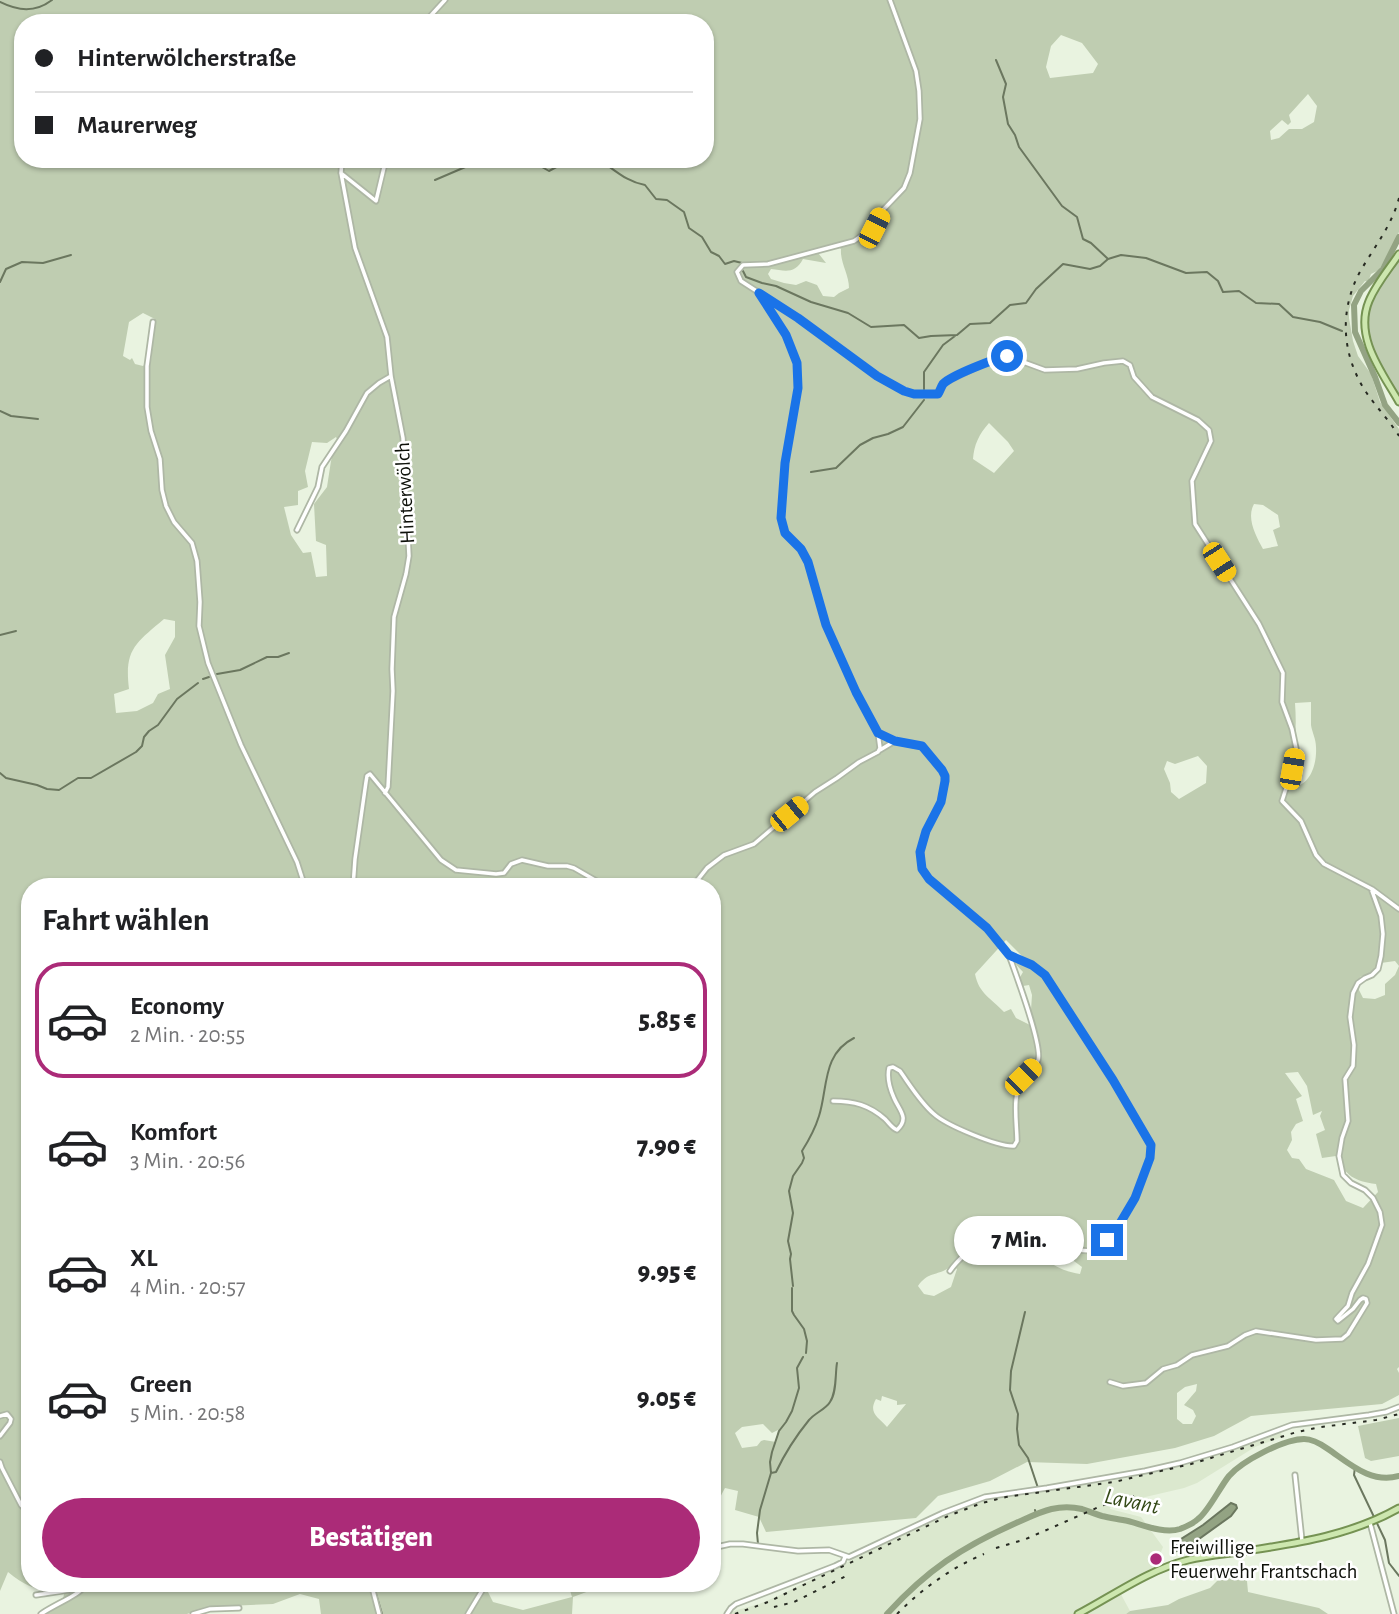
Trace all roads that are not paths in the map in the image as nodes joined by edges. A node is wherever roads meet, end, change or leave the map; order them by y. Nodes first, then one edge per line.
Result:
1 (445, 0) edge
2 (890, 0) edge
3 (432, 14) edge
4 (341, 168) edge
5 (384, 168) edge
6 (341, 173) junction
7 (1399, 254) edge
8 (759, 293) junction
9 (153, 322) dead end
10 (391, 376) junction
11 (1399, 402) edge
12 (297, 530) dead end
13 (878, 733) junction
14 (895, 741) junction
15 (880, 750) junction
16 (385, 793) junction
17 (302, 878) edge
18 (354, 878) edge
19 (591, 878) edge
20 (699, 878) edge
21 (1372, 889) junction
22 (1399, 909) edge
23 (1009, 955) junction
24 (833, 1101) dead end
25 (950, 1271) dead end
26 (1110, 1382) dead end
27 (1399, 1407) edge
28 (0, 1416) edge
29 (0, 1436) edge
30 (0, 1462) edge
31 (1295, 1475) dead end
32 (21, 1506) edge
33 (1399, 1508) edge
34 (1374, 1521) junction
35 (1301, 1541) junction
36 (721, 1546) edge
37 (845, 1557) junction
38 (63, 1592) edge
39 (79, 1592) edge
40 (373, 1592) edge
41 (481, 1592) edge
42 (36, 1595) dead end
43 (239, 1608) dead end
44 (41, 1614) edge
45 (193, 1614) edge
46 (379, 1614) edge
47 (468, 1614) edge
48 (727, 1614) edge
49 (1078, 1614) edge
50 (1394, 1614) edge

1 - 3 street
2 - 8 street
4 - 6 street, Hinterwölch
5 - 6 street
6 - 10 street, Hinterwölch
7 - 11 main road
8 - 13 street
8 - 21 street
9 - 17 street
10 - 12 street
10 - 16 street, Hinterwölch
13 - 14 street
13 - 15 street
14 - 15 street
14 - 23 street
15 - 20 street
16 - 18 street
16 - 19 street
21 - 22 street
21 - 26 street
23 - 24 street
23 - 25 street
27 - 37 street
28 - 29 street
30 - 32 street
31 - 35 street
33 - 34 main road
34 - 35 main road
34 - 50 street
35 - 49 main road
36 - 37 street
37 - 48 street
38 - 42 street
39 - 44 street
40 - 46 street
41 - 47 street
43 - 45 street

